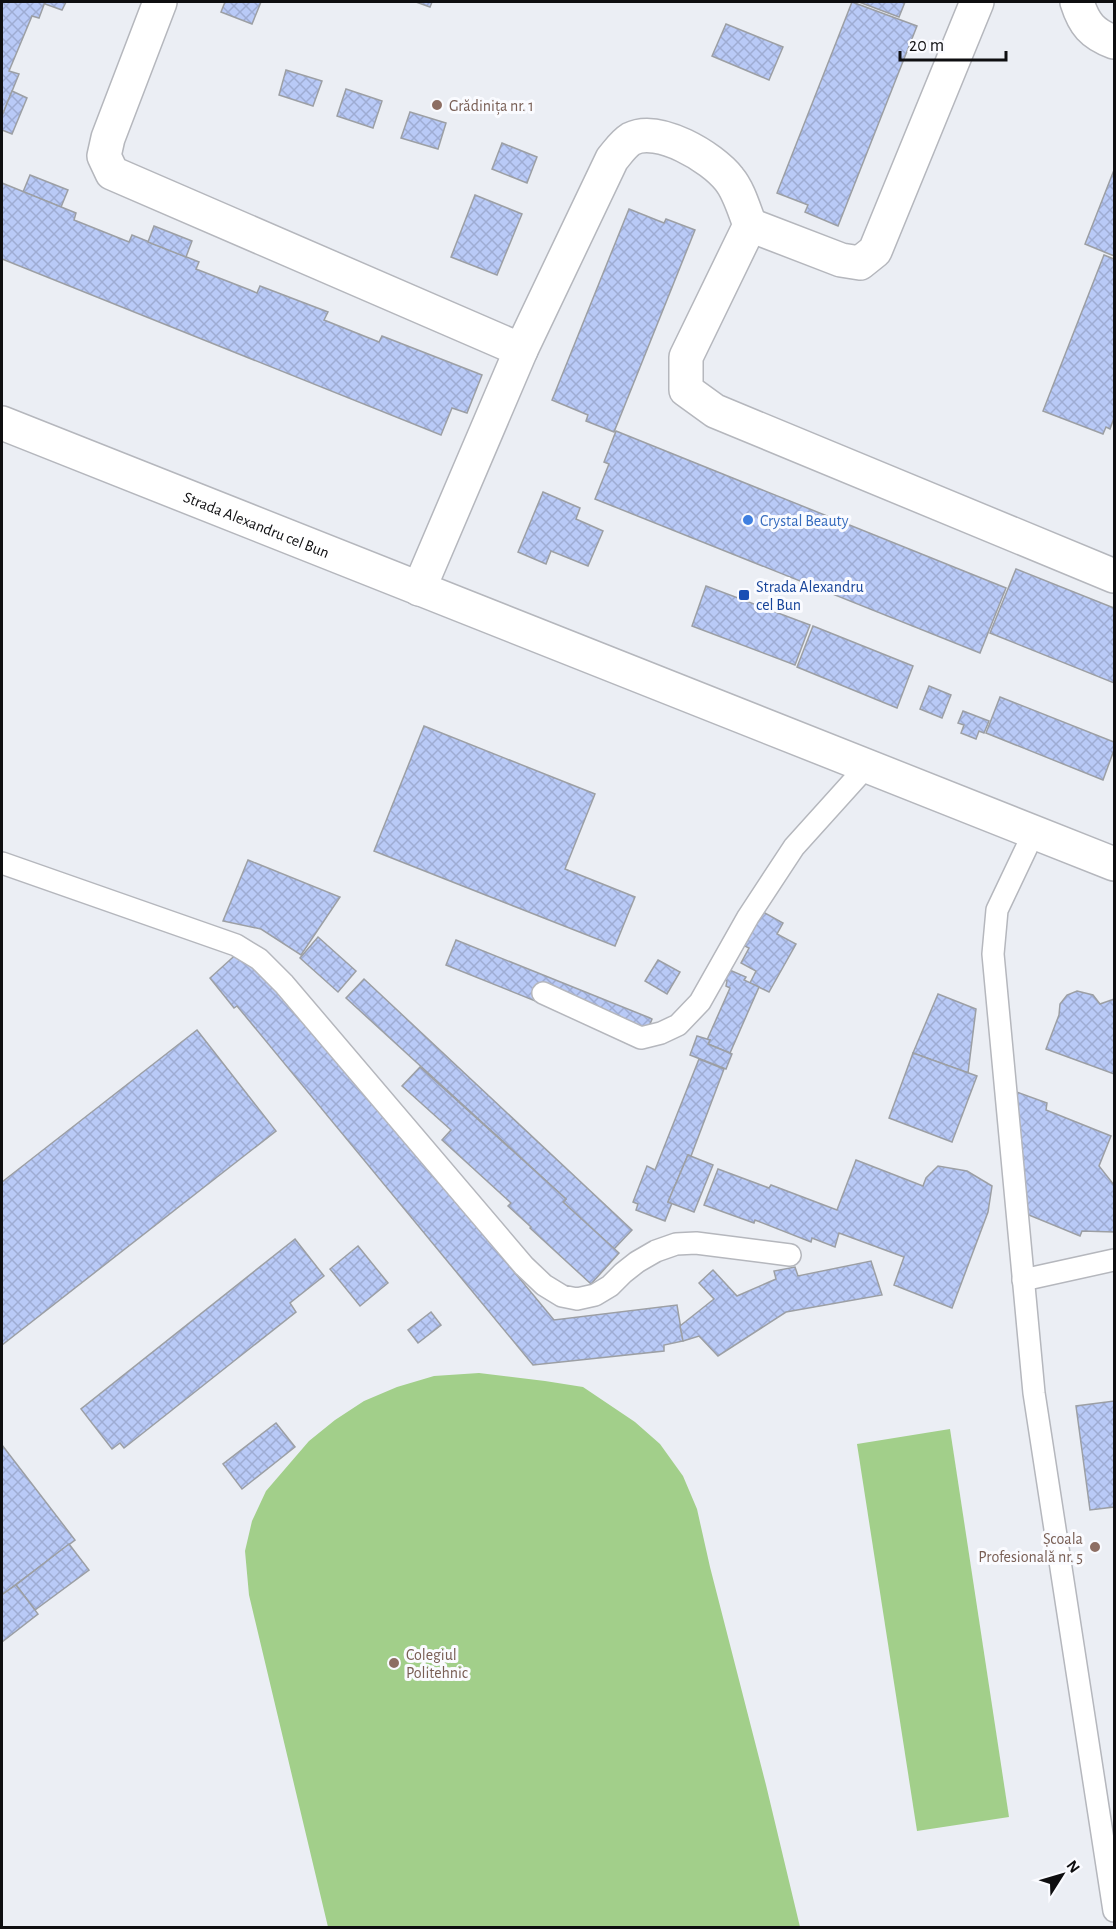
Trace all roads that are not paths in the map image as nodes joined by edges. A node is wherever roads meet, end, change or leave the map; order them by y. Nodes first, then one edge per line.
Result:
1 (160, 2) edge
2 (977, 2) edge
3 (1077, 2) edge
4 (1114, 42) edge
5 (750, 225) junction
6 (521, 350) junction
7 (2, 423) edge
8 (1114, 576) edge
9 (419, 589) junction
10 (867, 766) junction
11 (1034, 832) junction
12 (2, 863) edge
13 (1114, 864) edge
14 (543, 993) dead end
15 (790, 1255) dead end
16 (1114, 1260) edge
17 (1023, 1280) junction
18 (1114, 1911) edge

1 - 6 street
2 - 5 street
3 - 4 street
5 - 6 street
5 - 8 street
6 - 9 street
7 - 9 street, Strada Alexandru cel Bun
9 - 10 street, Strada Alexandru cel Bun
10 - 11 street, Strada Alexandru cel Bun
10 - 14 lane
11 - 13 street, Strada Alexandru cel Bun
11 - 17 lane
12 - 15 lane
16 - 17 lane
17 - 18 lane

